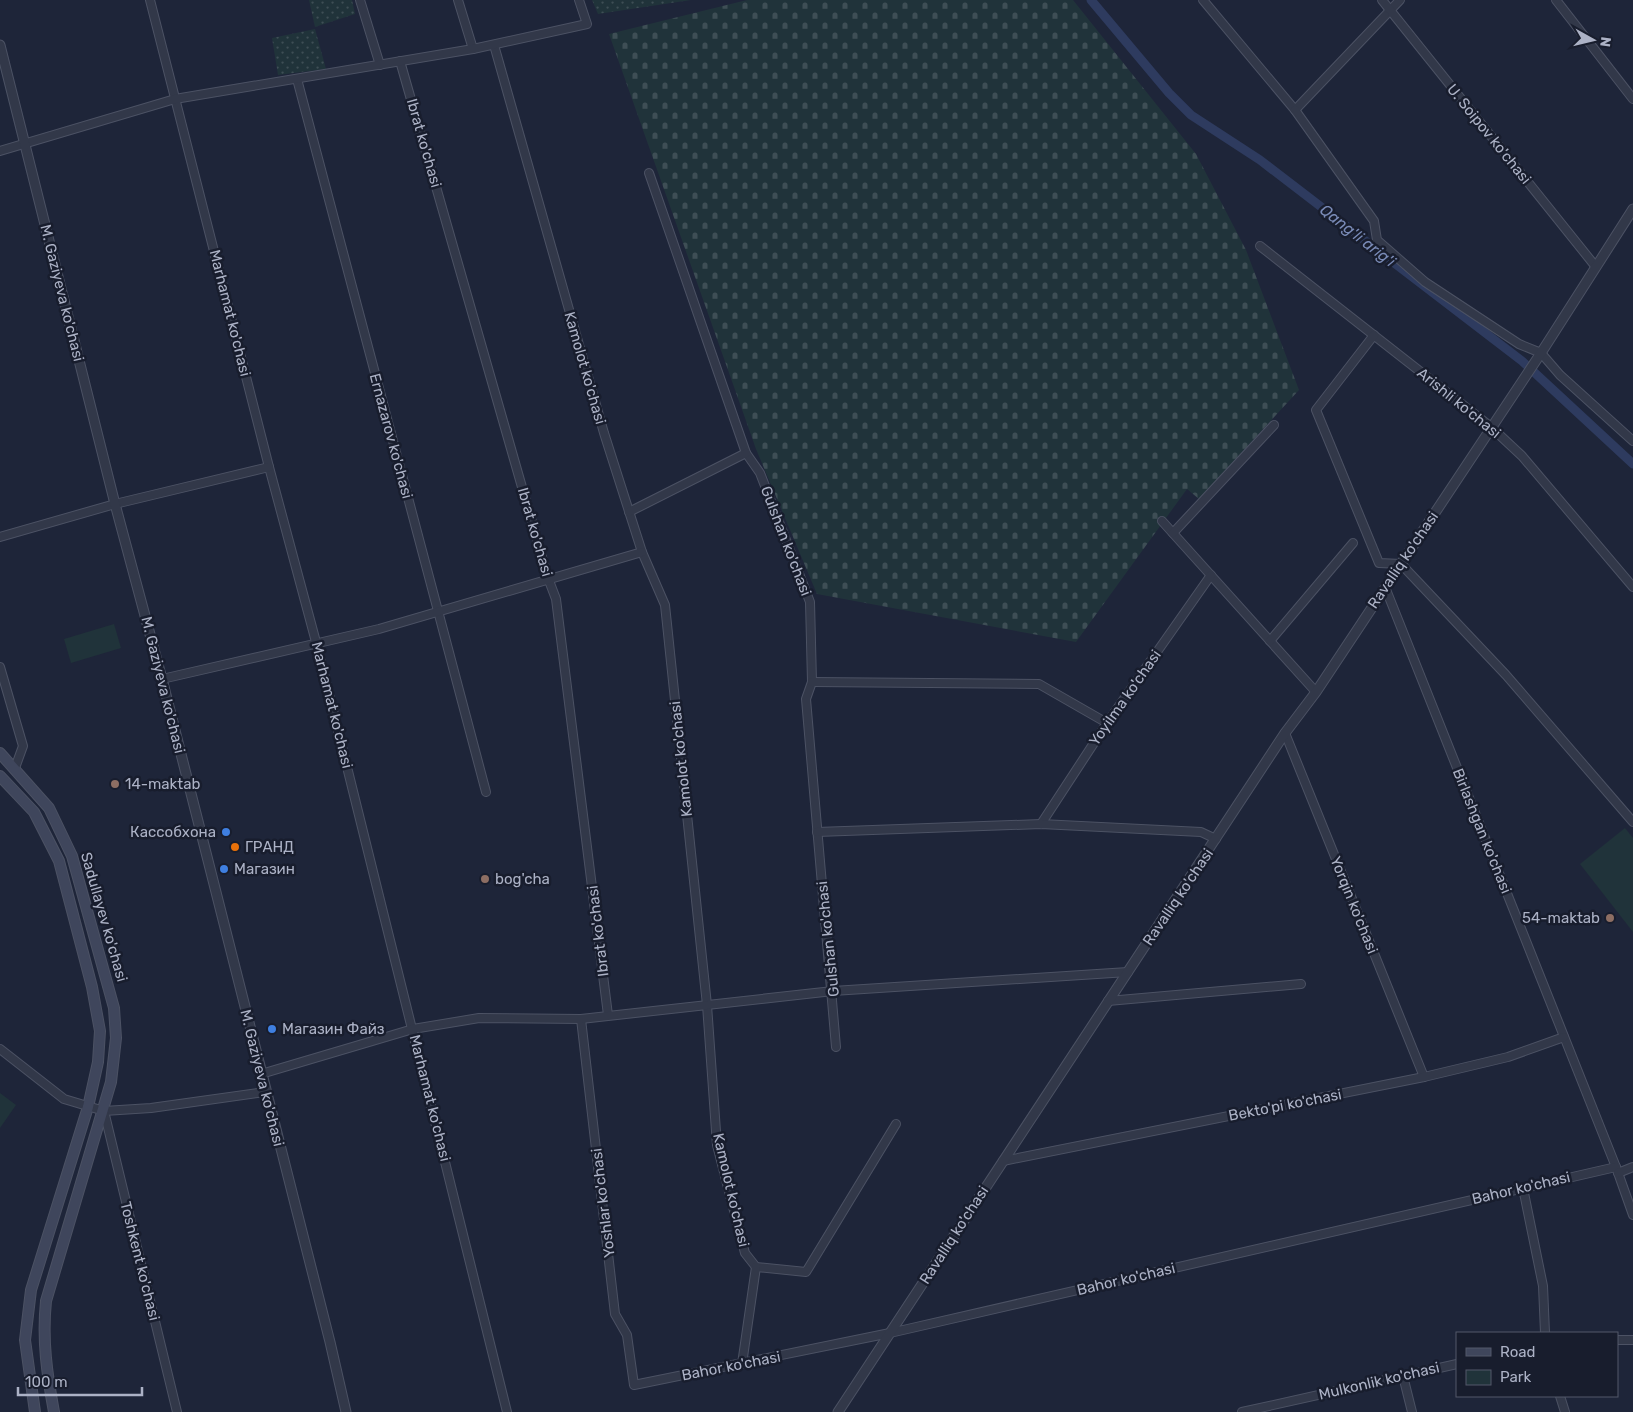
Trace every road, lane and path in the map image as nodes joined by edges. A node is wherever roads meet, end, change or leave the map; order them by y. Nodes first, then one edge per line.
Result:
1 (150, 0) edge
2 (360, 0) edge
3 (458, 0) edge
4 (578, 0) edge
5 (1203, 0) edge
6 (1382, 0) edge
7 (1400, 0) edge
8 (1556, 0) edge
9 (1391, 11) junction
10 (0, 45) edge
11 (494, 45) junction
12 (473, 49) junction
13 (400, 62) junction
14 (380, 65) junction
15 (297, 79) junction
16 (175, 99) junction
17 (1633, 99) edge
18 (1295, 110) junction
19 (24, 142) junction
20 (0, 151) edge
21 (649, 173) dead end
22 (1632, 212) edge
23 (1260, 246) dead end
24 (1596, 267) junction
25 (1374, 335) junction
26 (1539, 355) junction
27 (1274, 425) dead end
28 (1491, 427) junction
29 (1633, 441) edge
30 (746, 453) junction
31 (269, 467) junction
32 (115, 504) junction
33 (629, 512) junction
34 (1162, 521) dead end
35 (1173, 533) junction
36 (0, 537) edge
37 (1353, 544) dead end
38 (642, 552) junction
39 (1401, 564) junction
40 (1211, 575) junction
41 (548, 578) junction
42 (1385, 587) junction
43 (1633, 587) edge
44 (436, 610) junction
45 (1270, 641) junction
46 (316, 642) junction
47 (0, 667) edge
48 (162, 679) junction
49 (812, 682) junction
50 (1316, 692) junction
51 (1107, 723) junction
52 (1285, 733) junction
53 (0, 753) edge
54 (15, 768) junction
55 (0, 776) edge
56 (486, 792) dead end
57 (1633, 822) edge
58 (1041, 824) junction
59 (817, 832) junction
60 (1216, 840) junction
61 (1128, 972) junction
62 (1301, 984) dead end
63 (833, 990) junction
64 (1108, 1001) junction
65 (706, 1005) junction
66 (608, 1015) junction
67 (581, 1019) junction
68 (413, 1029) junction
69 (1564, 1037) junction
70 (836, 1047) dead end
71 (0, 1049) edge
72 (260, 1074) junction
73 (1424, 1077) junction
74 (265, 1092) junction
75 (88, 1107) junction
76 (104, 1111) junction
77 (896, 1124) dead end
78 (1003, 1161) junction
79 (1633, 1167) edge
80 (1617, 1170) junction
81 (1523, 1188) junction
82 (1633, 1215) edge
83 (756, 1267) junction
84 (1546, 1332) edge
85 (890, 1333) junction
86 (1618, 1340) edge
87 (1633, 1340) edge
88 (742, 1364) junction
89 (1456, 1364) edge
90 (1403, 1376) junction
91 (634, 1385) joint
92 (1560, 1397) edge
93 (1259, 1410) edge
94 (35, 1412) edge
95 (54, 1412) edge
96 (177, 1412) edge
97 (346, 1412) edge
98 (507, 1412) edge
99 (838, 1412) edge
100 (1242, 1412) edge
101 (1412, 1412) edge
102 (1565, 1412) edge

1 - 16 street, Marhamat ko'chasi
2 - 14 street
3 - 12 street
4 - 11 street
5 - 18 street
6 - 9 street, U. Soipov ko'chasi
7 - 9 street
8 - 17 street
9 - 18 street
9 - 24 street, U. Soipov ko'chasi
10 - 19 street, M. Gaziyeva ko'chasi
11 - 12 street
11 - 33 street, Kamolot ko'chasi
12 - 13 street
13 - 14 street
13 - 41 street, Ibrat ko'chasi
14 - 15 street
15 - 16 street
15 - 44 street, Ernazarov ko'chasi
16 - 19 street
16 - 31 street, Marhamat ko'chasi
18 - 26 street
19 - 20 street
19 - 32 street, M. Gaziyeva ko'chasi
21 - 30 street, Gulshan ko'chasi
22 - 24 street, Ravalliq ko'chasi
23 - 25 street, Arishli ko'chasi
24 - 26 street, Ravalliq ko'chasi
25 - 28 street, Arishli ko'chasi
25 - 39 street
26 - 28 street, Ravalliq ko'chasi
26 - 29 street
27 - 35 street
28 - 39 street, Ravalliq ko'chasi
28 - 43 street, Arishli ko'chasi
30 - 33 street
30 - 49 street, Gulshan ko'chasi
31 - 32 street
31 - 46 street, Marhamat ko'chasi
32 - 36 street
32 - 48 street, M. Gaziyeva ko'chasi
33 - 38 street, Kamolot ko'chasi
34 - 35 street
35 - 40 street
37 - 45 street
38 - 41 street
38 - 65 street, Kamolot ko'chasi
39 - 42 street, Ravalliq ko'chasi
39 - 57 street
40 - 45 street
40 - 51 street, Yoyilma ko'chasi
41 - 44 street
41 - 66 street, Ibrat ko'chasi
42 - 50 street, Ravalliq ko'chasi
42 - 69 street, Birlashgan ko'chasi
44 - 46 street
44 - 56 street, Ernazarov ko'chasi
45 - 50 street
46 - 48 street
46 - 68 street, Marhamat ko'chasi
47 - 54 street
48 - 72 street, M. Gaziyeva ko'chasi
49 - 51 street
49 - 59 street, Gulshan ko'chasi
50 - 52 street, Ravalliq ko'chasi
51 - 58 street, Yoyilma ko'chasi
52 - 60 street, Ravalliq ko'chasi
52 - 73 street, Yorqin ko'chasi
53 - 54 main road, Sadullayev ko'chasi
54 - 76 main road, Sadullayev ko'chasi
55 - 75 main road
58 - 59 street
58 - 60 street
59 - 63 street, Gulshan ko'chasi
60 - 61 street, Ravalliq ko'chasi
61 - 63 street
61 - 64 street, Ravalliq ko'chasi
62 - 64 street
63 - 65 street
63 - 70 street, Gulshan ko'chasi
64 - 78 street, Ravalliq ko'chasi
65 - 66 street
65 - 83 street, Kamolot ko'chasi
66 - 67 street
67 - 68 street
67 - 91 street, Yoshlar ko'chasi
68 - 72 street
68 - 98 street, Marhamat ko'chasi
69 - 73 street, Bekto'pi ko'chasi
69 - 80 street, Birlashgan ko'chasi
71 - 75 street
72 - 74 street, M. Gaziyeva ko'chasi
73 - 78 street, Bekto'pi ko'chasi
74 - 76 street
74 - 97 street, M. Gaziyeva ko'chasi
75 - 76 street
75 - 94 main road
76 - 95 main road, Sadullayev ko'chasi
76 - 96 street, Toshkent ko'chasi
77 - 83 street, Kamolot ko'chasi
78 - 85 street, Ravalliq ko'chasi
79 - 80 street, Bahor ko'chasi
80 - 81 street, Bahor ko'chasi
80 - 82 street, Birlashgan ko'chasi
81 - 84 street
81 - 85 street, Bahor ko'chasi
83 - 88 street
85 - 88 street, Bahor ko'chasi
85 - 99 street, Ravalliq ko'chasi
86 - 87 street
88 - 91 street, Bahor ko'chasi
89 - 90 street, Mulkonlik ko'chasi
90 - 93 street, Mulkonlik ko'chasi
90 - 101 street
92 - 102 street
93 - 100 street, Mulkonlik ko'chasi

